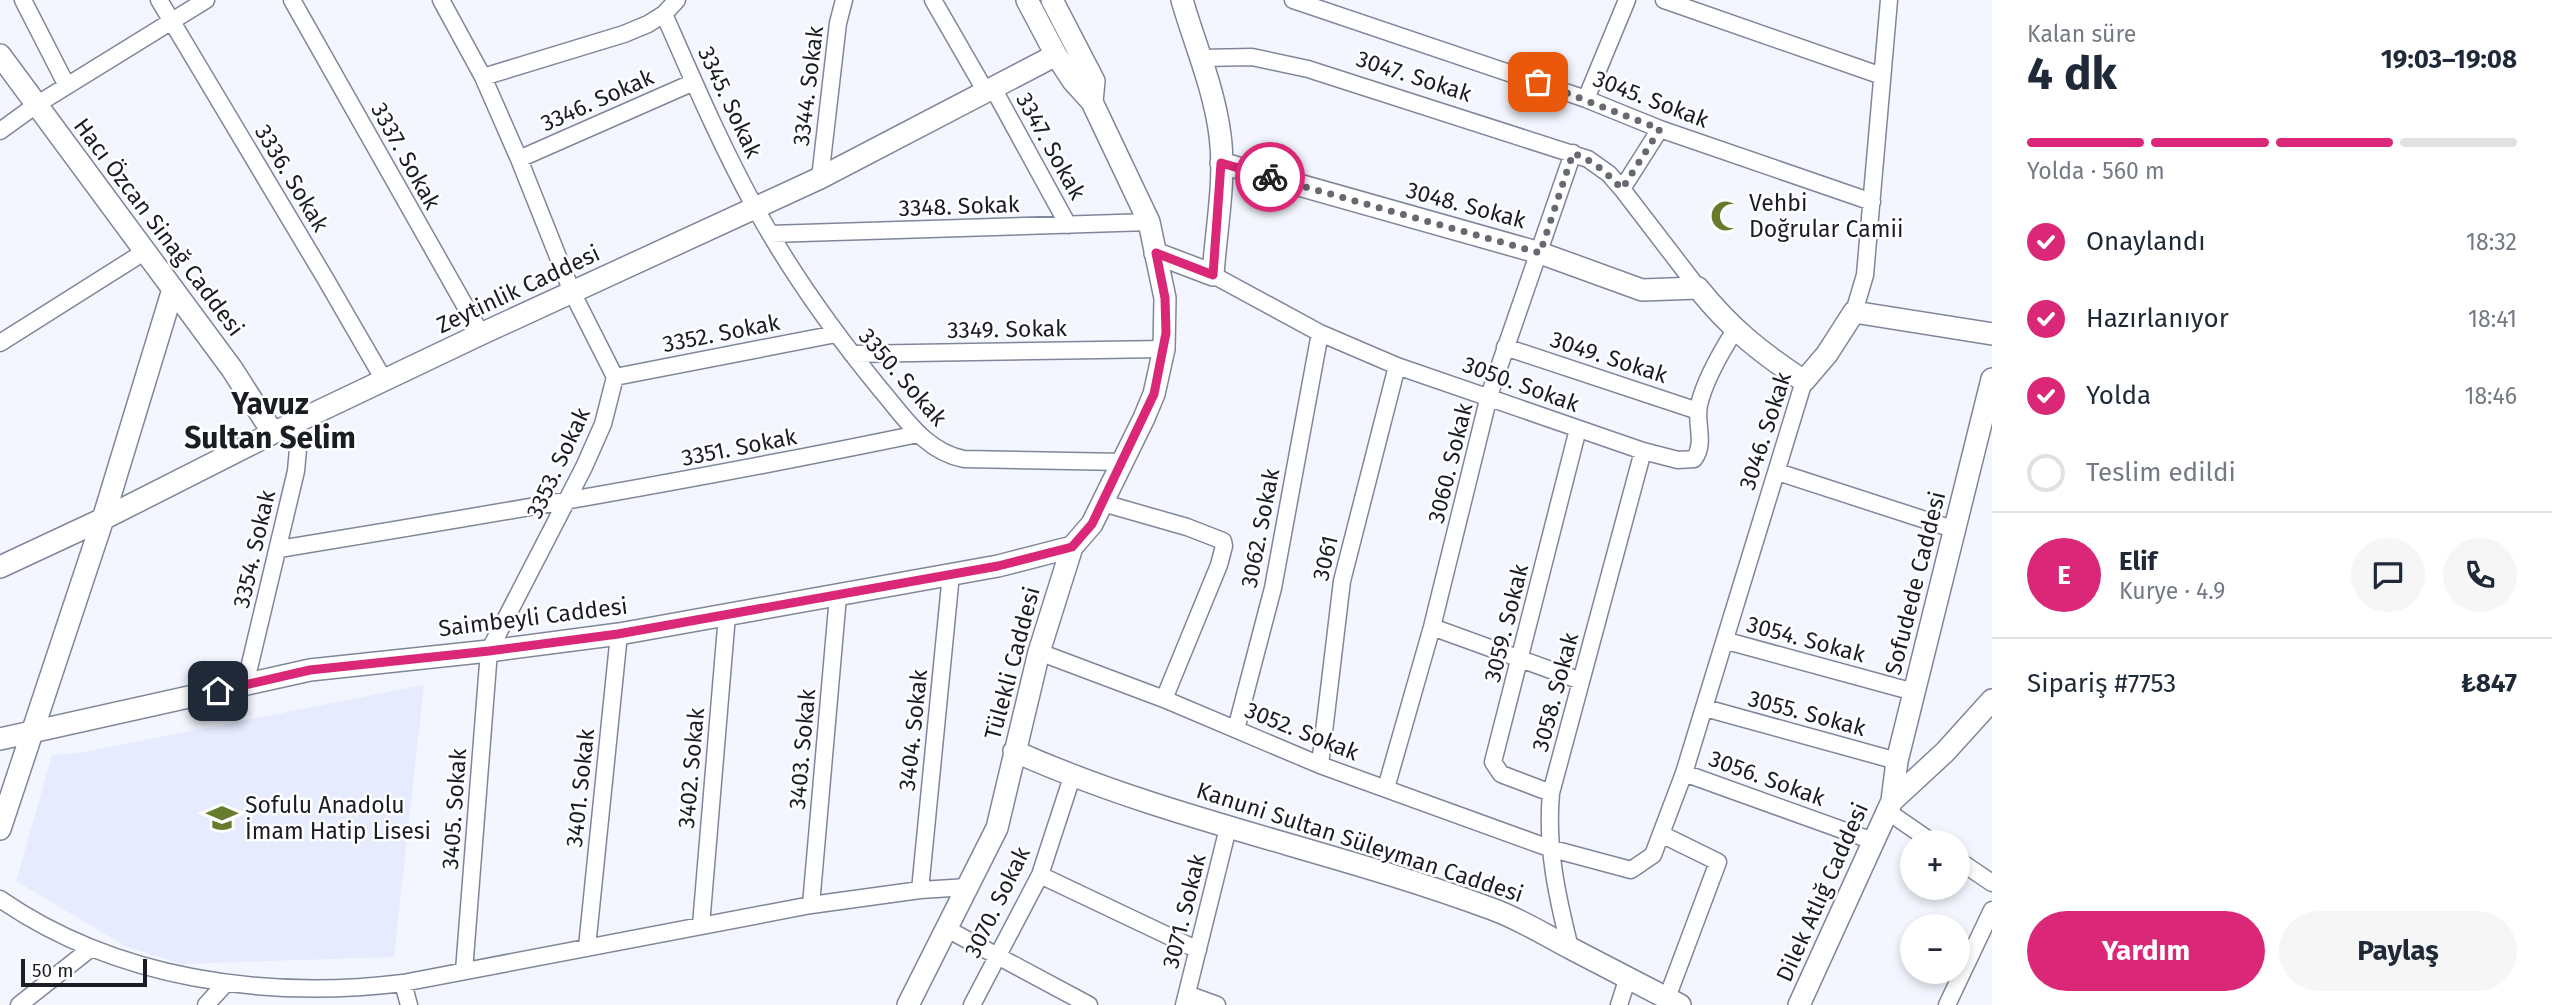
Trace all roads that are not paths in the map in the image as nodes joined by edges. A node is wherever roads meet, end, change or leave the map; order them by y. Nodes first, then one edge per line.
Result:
1 (23, 0) edge
2 (159, 0) edge
3 (206, 0) edge
4 (292, 0) edge
5 (441, 0) edge
6 (677, 0) edge
7 (844, 0) edge
8 (933, 0) edge
9 (1027, 0) edge
10 (1052, 0) edge
11 (1182, 0) edge
12 (1293, 0) edge
13 (1627, 0) edge
14 (1664, 0) edge
15 (1889, 0) edge
16 (664, 14) junction
17 (171, 22) junction
18 (0, 55) edge
19 (1056, 55) junction
20 (1203, 58) junction
21 (1882, 76) junction
22 (482, 77) junction
23 (694, 82) junction
24 (67, 86) junction
25 (990, 90) junction
26 (1586, 99) junction
27 (1092, 102) junction
28 (36, 106) junction
29 (1660, 129) junction
30 (0, 131) edge
31 (1573, 153) junction
32 (519, 159) junction
33 (1221, 163) junction
34 (820, 178) junction
35 (1622, 189) junction
36 (1872, 202) junction
37 (755, 209) junction
38 (1149, 222) junction
39 (1068, 225) junction
40 (770, 234) junction
41 (144, 253) junction
42 (1156, 253) junction
43 (1540, 253) junction
44 (1213, 275) junction
45 (1698, 288) junction
46 (173, 289) junction
47 (572, 292) junction
48 (1854, 312) junction
49 (1735, 330) junction
50 (1320, 333) junction
51 (481, 334) junction
52 (836, 334) junction
53 (1992, 334) edge
54 (0, 343) edge
55 (1505, 347) junction
56 (1164, 348) junction
57 (852, 354) junction
58 (1397, 366) junction
59 (615, 377) junction
60 (384, 380) junction
61 (1804, 381) junction
62 (1992, 381) edge
63 (1489, 396) junction
64 (1698, 411) junction
65 (293, 424) junction
66 (1578, 429) junction
67 (273, 433) junction
68 (918, 435) junction
69 (1643, 451) junction
70 (1123, 462) junction
71 (1778, 472) junction
72 (567, 502) junction
73 (1103, 503) junction
74 (103, 519) junction
75 (1956, 530) junction
76 (1072, 547) junction
77 (279, 549) junction
78 (0, 566) edge
79 (951, 574) junction
80 (838, 596) junction
81 (727, 615) junction
82 (1432, 627) junction
83 (618, 634) junction
84 (1727, 640) junction
85 (489, 651) junction
86 (1039, 652) junction
87 (1520, 660) junction
88 (1581, 681) junction
89 (245, 685) junction
90 (1914, 692) junction
91 (1164, 699) junction
92 (1992, 700) edge
93 (1705, 708) junction
94 (1236, 729) junction
95 (33, 732) junction
96 (0, 739) edge
97 (1014, 751) junction
98 (1897, 761) junction
99 (1320, 765) junction
100 (1684, 773) junction
101 (1072, 777) junction
102 (1386, 788) junction
103 (1551, 793) junction
104 (1890, 806) junction
105 (1228, 828) junction
106 (0, 829) edge
107 (1918, 830) edge
108 (1661, 834) junction
109 (1873, 841) junction
110 (1549, 848) junction
111 (1970, 868) edge
112 (1040, 875) junction
113 (1992, 883) edge
114 (968, 887) junction
115 (920, 890) junction
116 (0, 899) edge
117 (811, 905) junction
118 (1992, 910) edge
119 (701, 925) junction
120 (947, 929) junction
121 (587, 947) junction
122 (90, 948) junction
123 (1570, 948) junction
124 (1198, 950) junction
125 (997, 956) junction
126 (464, 971) junction
127 (1628, 977) junction
128 (226, 983) junction
129 (403, 983) junction
130 (254, 987) junction
131 (1185, 1000) edge
132 (1674, 1002) edge
133 (19, 1005) edge
134 (206, 1005) edge
135 (258, 1005) edge
136 (410, 1005) edge
137 (908, 1005) edge
138 (972, 1005) edge
139 (1089, 1005) edge
140 (1217, 1005) edge
141 (1619, 1005) edge
142 (1799, 1005) edge
143 (1947, 1005) edge

1 - 24 street
2 - 17 street, 3336. Sokak
3 - 17 street
4 - 51 street, 3337. Sokak
5 - 22 street
6 - 16 street
7 - 34 street, 3344. Sokak
8 - 25 street, 3347. Sokak
9 - 19 main road
10 - 27 main road
11 - 20 main road
12 - 26 street, 3045. Sokak
13 - 26 street
14 - 21 street
15 - 21 street, 3046. Sokak
16 - 22 street
16 - 23 street, 3345. Sokak
17 - 24 street
17 - 60 street, 3336. Sokak
18 - 28 main road, Hacı Özcan Sinağ Caddesi
19 - 25 main road, Zeytinlik Caddesi
19 - 27 main road
20 - 31 street, 3047. Sokak
20 - 33 main road
21 - 36 street, 3046. Sokak
22 - 32 street
23 - 32 street, 3346. Sokak
23 - 37 street, 3345. Sokak
24 - 28 street
25 - 34 main road, Zeytinlik Caddesi
25 - 39 street, 3347. Sokak
26 - 29 street, 3045. Sokak
27 - 38 main road, Tülekli Caddesi
28 - 30 street
28 - 41 main road, Hacı Özcan Sinağ Caddesi
29 - 35 street
29 - 36 street, 3045. Sokak
31 - 35 street, 3047. Sokak
31 - 43 street, 3060. Sokak
32 - 47 street
33 - 43 main road, 3048. Sokak
33 - 44 main road
34 - 37 main road, Zeytinlik Caddesi
35 - 45 street, 3047. Sokak
36 - 48 street, 3046. Sokak
37 - 40 street, 3350. Sokak
37 - 47 main road, Zeytinlik Caddesi
38 - 39 street, 3348. Sokak
38 - 42 main road, Tülekli Caddesi
39 - 40 street, 3348. Sokak
40 - 52 street, 3350. Sokak
41 - 46 main road, Hacı Özcan Sinağ Caddesi
41 - 54 street
42 - 44 main road
42 - 56 main road, Tülekli Caddesi
43 - 45 main road, 3048. Sokak
43 - 55 street, 3060. Sokak
44 - 50 street, 3050. Sokak
45 - 49 main road, 3047. Sokak
46 - 67 main road, Hacı Özcan Sinağ Caddesi
46 - 74 main road
47 - 51 main road, Zeytinlik Caddesi
47 - 59 street
48 - 53 main road
48 - 61 main road, 3046. Sokak
49 - 61 main road, 3047. Sokak
49 - 64 street, 3050. Sokak
50 - 58 street, 3050. Sokak
50 - 94 street, 3062. Sokak
51 - 60 main road, Zeytinlik Caddesi
52 - 57 street, 3350. Sokak
52 - 59 street, 3352. Sokak
55 - 63 street, 3060. Sokak
55 - 64 street, 3049. Sokak
56 - 57 street, 3349. Sokak
56 - 70 main road, Tülekli Caddesi
57 - 68 street, 3350. Sokak
58 - 63 street, 3050. Sokak
58 - 99 street, 3061
59 - 72 street, 3353. Sokak
60 - 65 main road, Zeytinlik Caddesi
61 - 71 street, 3046. Sokak
62 - 75 main road, Sofudede Caddesi
63 - 66 street, 3050. Sokak
63 - 82 street, 3060. Sokak
64 - 69 street, 3050. Sokak
65 - 67 main road, Zeytinlik Caddesi
65 - 77 street, 3354. Sokak
66 - 69 street, 3050. Sokak
66 - 87 street, 3059. Sokak
67 - 74 main road, Zeytinlik Caddesi
68 - 70 street, 3350. Sokak
68 - 72 street, 3351. Sokak
69 - 88 street, 3058. Sokak
70 - 73 main road, Tülekli Caddesi
71 - 75 street
71 - 84 street, 3046. Sokak
72 - 77 street, 3351. Sokak
72 - 85 street, 3353. Sokak
73 - 76 main road, Tülekli Caddesi
73 - 91 street, 3062. Sokak
74 - 78 main road, Zeytinlik Caddesi
74 - 95 main road
75 - 90 main road, Sofudede Caddesi
76 - 79 main road, Saimbeyli Caddesi
76 - 86 main road, Tülekli Caddesi
77 - 89 street, 3354. Sokak
79 - 80 main road, Saimbeyli Caddesi
79 - 115 street, 3404. Sokak
80 - 81 main road, Saimbeyli Caddesi
80 - 117 street, 3403. Sokak
81 - 83 main road, Saimbeyli Caddesi
81 - 119 street, 3402. Sokak
82 - 87 street
82 - 102 street, 3060. Sokak
83 - 85 main road, Saimbeyli Caddesi
83 - 121 street, 3401. Sokak
84 - 90 street, 3054. Sokak
84 - 93 street, 3046. Sokak
85 - 89 main road, Saimbeyli Caddesi
85 - 126 street, 3405. Sokak
86 - 91 street, 3052. Sokak
86 - 97 main road, Tülekli Caddesi
87 - 88 street
87 - 103 street, 3059. Sokak
88 - 103 street, 3058. Sokak
89 - 95 main road, Saimbeyli Caddesi
90 - 98 main road, Sofudede Caddesi
91 - 94 street, 3052. Sokak
92 - 104 main road
93 - 98 street, 3055. Sokak
93 - 100 street, 3046. Sokak
94 - 99 street, 3052. Sokak
95 - 96 main road, Saimbeyli Caddesi
95 - 106 main road
97 - 101 main road, Kanuni Sultan Süleyman Caddesi
97 - 114 main road, Tülekli Caddesi
98 - 104 main road, Sofudede Caddesi
99 - 102 street, 3052. Sokak
100 - 108 street, 3046. Sokak
100 - 109 street, 3056. Sokak
101 - 105 main road, Kanuni Sultan Süleyman Caddesi
101 - 112 street, 3070. Sokak
102 - 110 street, 3052. Sokak
103 - 110 street, 3058. Sokak
104 - 107 street
104 - 109 main road, Dilek Atlığ Caddesi
105 - 123 main road, Kanuni Sultan Süleyman Caddesi
105 - 124 street, 3071. Sokak
108 - 110 street, 3046. Sokak
108 - 132 street
109 - 142 main road, Dilek Atlığ Caddesi
110 - 123 street, 3058. Sokak
111 - 113 street
112 - 124 street
112 - 125 street, 3070. Sokak
114 - 115 street
114 - 120 main road, Tülekli Caddesi
115 - 117 street
116 - 122 street
117 - 119 street
118 - 143 street
119 - 121 street
120 - 125 street
120 - 137 main road, Tülekli Caddesi
121 - 126 street
122 - 128 street
122 - 133 street
123 - 127 main road, Kanuni Sultan Süleyman Caddesi
124 - 131 street, 3071. Sokak
125 - 138 street, 3070. Sokak
125 - 139 street
126 - 129 street
127 - 132 main road, Kanuni Sultan Süleyman Caddesi
127 - 141 street
128 - 130 street
128 - 134 street
129 - 130 street
129 - 136 street
130 - 135 street
131 - 140 street

